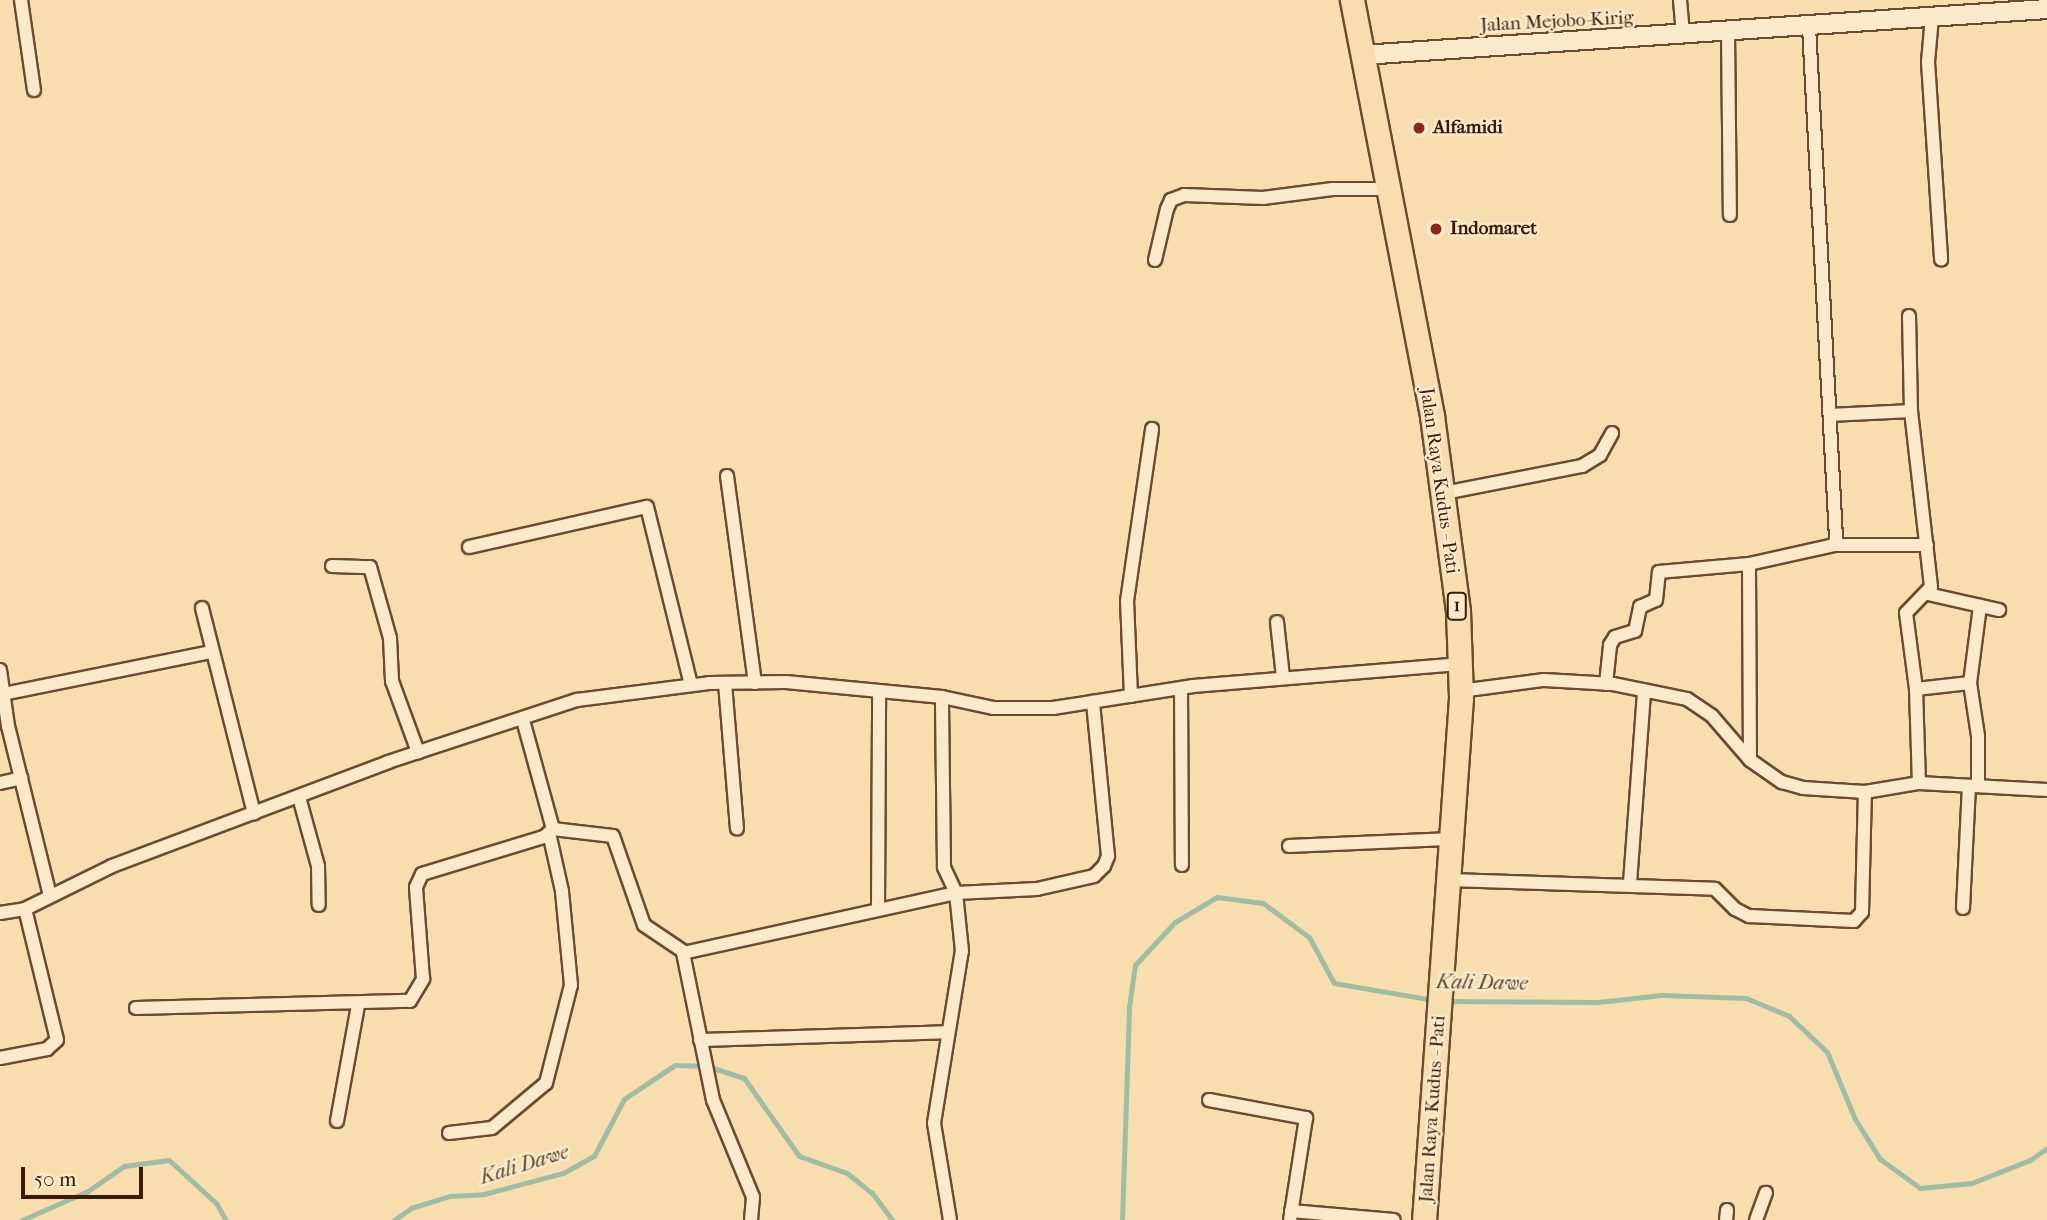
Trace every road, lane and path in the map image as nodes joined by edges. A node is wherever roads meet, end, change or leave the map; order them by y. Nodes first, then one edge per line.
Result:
1 (21, 0) edge
2 (1352, 0) edge
3 (1680, 0) edge
4 (2003, 6) edge
5 (2047, 9) edge
6 (1932, 17) junction
7 (1810, 27) junction
8 (1728, 33) junction
9 (1683, 36) junction
10 (1362, 55) junction
11 (34, 90) dead end
12 (1386, 189) junction
13 (1730, 215) dead end
14 (1155, 260) dead end
15 (1941, 260) dead end
16 (1909, 316) dead end
17 (1911, 411) junction
18 (1830, 415) junction
19 (1152, 429) dead end
20 (1612, 433) dead end
21 (727, 476) dead end
22 (1444, 493) junction
23 (1835, 545) junction
24 (1927, 545) junction
25 (469, 547) dead end
26 (1749, 564) junction
27 (332, 566) dead end
28 (1928, 594) junction
29 (1980, 606) junction
30 (202, 608) dead end
31 (1998, 610) dead end
32 (1277, 622) dead end
33 (212, 652) junction
34 (1459, 664) junction
35 (0, 670) edge
36 (1283, 677) junction
37 (1970, 682) junction
38 (725, 683) junction
39 (755, 683) junction
40 (1606, 684) junction
41 (691, 685) junction
42 (1181, 688) junction
43 (1916, 689) junction
44 (879, 691) junction
45 (1460, 691) junction
46 (1644, 691) junction
47 (3, 694) junction
48 (1132, 696) junction
49 (942, 697) junction
50 (1093, 702) junction
51 (523, 720) junction
52 (418, 752) junction
53 (1750, 760) junction
54 (21, 778) junction
55 (0, 783) edge
56 (1919, 783) junction
57 (1973, 786) junction
58 (2047, 790) edge
59 (1866, 792) junction
60 (299, 797) junction
61 (254, 814) junction
62 (737, 830) dead end
63 (551, 831) junction
64 (1452, 839) junction
65 (1289, 846) dead end
66 (1182, 865) dead end
67 (1450, 880) junction
68 (1630, 883) junction
69 (956, 892) junction
70 (50, 896) junction
71 (318, 905) dead end
72 (878, 908) junction
73 (1963, 908) dead end
74 (25, 909) junction
75 (0, 913) edge
76 (684, 952) junction
77 (358, 1005) junction
78 (136, 1008) dead end
79 (948, 1032) junction
80 (701, 1040) junction
81 (0, 1058) edge
82 (1209, 1100) dead end
83 (337, 1121) dead end
84 (449, 1133) dead end
85 (1766, 1193) dead end
86 (1291, 1215) edge
87 (751, 1220) edge
88 (950, 1220) edge
89 (1394, 1220) edge
90 (1424, 1220) edge
91 (1756, 1220) edge

1 - 11 street
2 - 10 highway, Jalan Raya Kudus - Pati / 1
3 - 9 street
4 - 5 street, Jalan Mejobo-Kirig
4 - 6 street, Jalan Mejobo-Kirig
6 - 7 street, Jalan Mejobo-Kirig
6 - 15 street
7 - 8 street, Jalan Mejobo-Kirig
7 - 18 street
8 - 9 street, Jalan Mejobo-Kirig
8 - 13 street
9 - 10 street, Jalan Mejobo-Kirig
10 - 12 highway, Jalan Raya Kudus - Pati / 1
12 - 14 street
12 - 22 highway, Jalan Raya Kudus - Pati / 1
16 - 17 street
17 - 18 street
17 - 24 street
18 - 23 street
19 - 48 street
20 - 22 street
21 - 39 street
22 - 34 highway, Jalan Raya Kudus - Pati / 1
23 - 24 street
23 - 26 street
24 - 28 street
25 - 41 street
26 - 40 street
26 - 53 street
27 - 52 street
28 - 29 street
28 - 43 street
29 - 31 street
29 - 37 street
30 - 33 street
32 - 36 street
33 - 47 street
33 - 61 street
34 - 36 street
34 - 45 highway, Jalan Raya Kudus - Pati / 1
35 - 47 street
36 - 42 street
37 - 43 street
37 - 57 street
38 - 39 street
38 - 41 street
38 - 62 street
39 - 44 street
40 - 45 street
40 - 46 street
41 - 51 street
42 - 48 street
42 - 66 street
43 - 56 street
44 - 49 street
44 - 72 street
45 - 64 highway, Jalan Raya Kudus - Pati / 1
46 - 53 street
46 - 68 street
47 - 54 street
48 - 50 street
49 - 50 street
49 - 69 street
50 - 69 street
51 - 52 street
51 - 63 street
52 - 60 street
53 - 59 street
54 - 55 street
54 - 70 street
56 - 57 street
56 - 59 street
57 - 58 street
57 - 73 street
59 - 68 street
60 - 61 street
60 - 71 street
61 - 70 street
63 - 76 street
63 - 77 street
63 - 84 street
64 - 65 street
64 - 67 highway, Jalan Raya Kudus - Pati / 1
67 - 68 street
67 - 90 highway, Jalan Raya Kudus - Pati / 1
69 - 72 street
69 - 79 street
70 - 74 street
72 - 76 street
74 - 75 street
74 - 81 street
76 - 80 street
77 - 78 street
77 - 83 street
79 - 80 street
79 - 88 street
80 - 87 street
82 - 86 street
85 - 91 street
86 - 89 street

